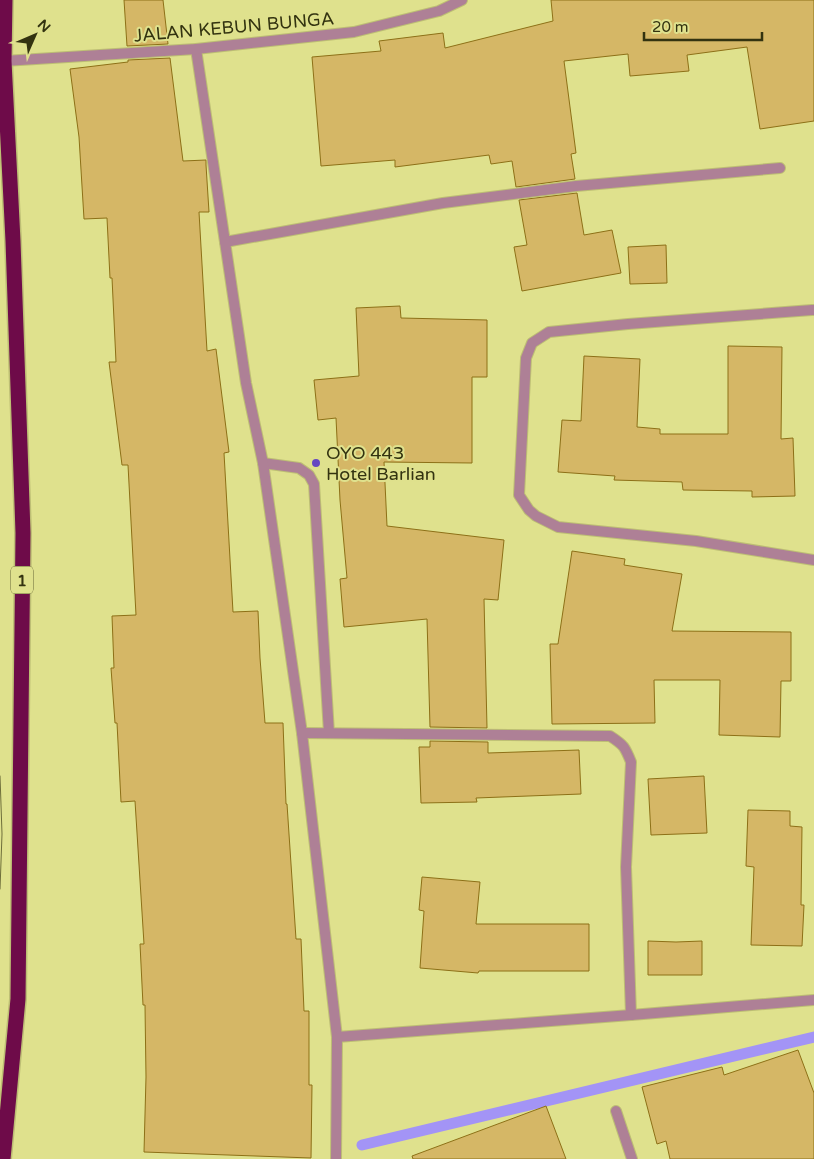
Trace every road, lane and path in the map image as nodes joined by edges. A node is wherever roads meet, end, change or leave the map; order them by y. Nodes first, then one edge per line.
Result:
1 (5, 0) edge
2 (462, 0) edge
3 (196, 49) junction
4 (4, 61) junction
5 (780, 168) dead end
6 (225, 242) junction
7 (814, 310) edge
8 (263, 463) junction
9 (814, 560) edge
10 (302, 733) junction
11 (329, 733) junction
12 (814, 1000) edge
13 (631, 1015) junction
14 (337, 1037) junction
15 (616, 1111) dead end
16 (3, 1159) edge
17 (336, 1159) edge
18 (632, 1159) edge

1 - 4 highway, 1
2 - 3 street, JALAN KEBUN BUNGA
3 - 4 street, JALAN KEBUN BUNGA
3 - 6 street
4 - 16 highway, 1
5 - 6 street
6 - 8 street
7 - 9 street
8 - 10 street
8 - 11 street
10 - 11 street
10 - 14 street
11 - 13 street
12 - 13 street
13 - 14 street
14 - 17 street
15 - 18 street

